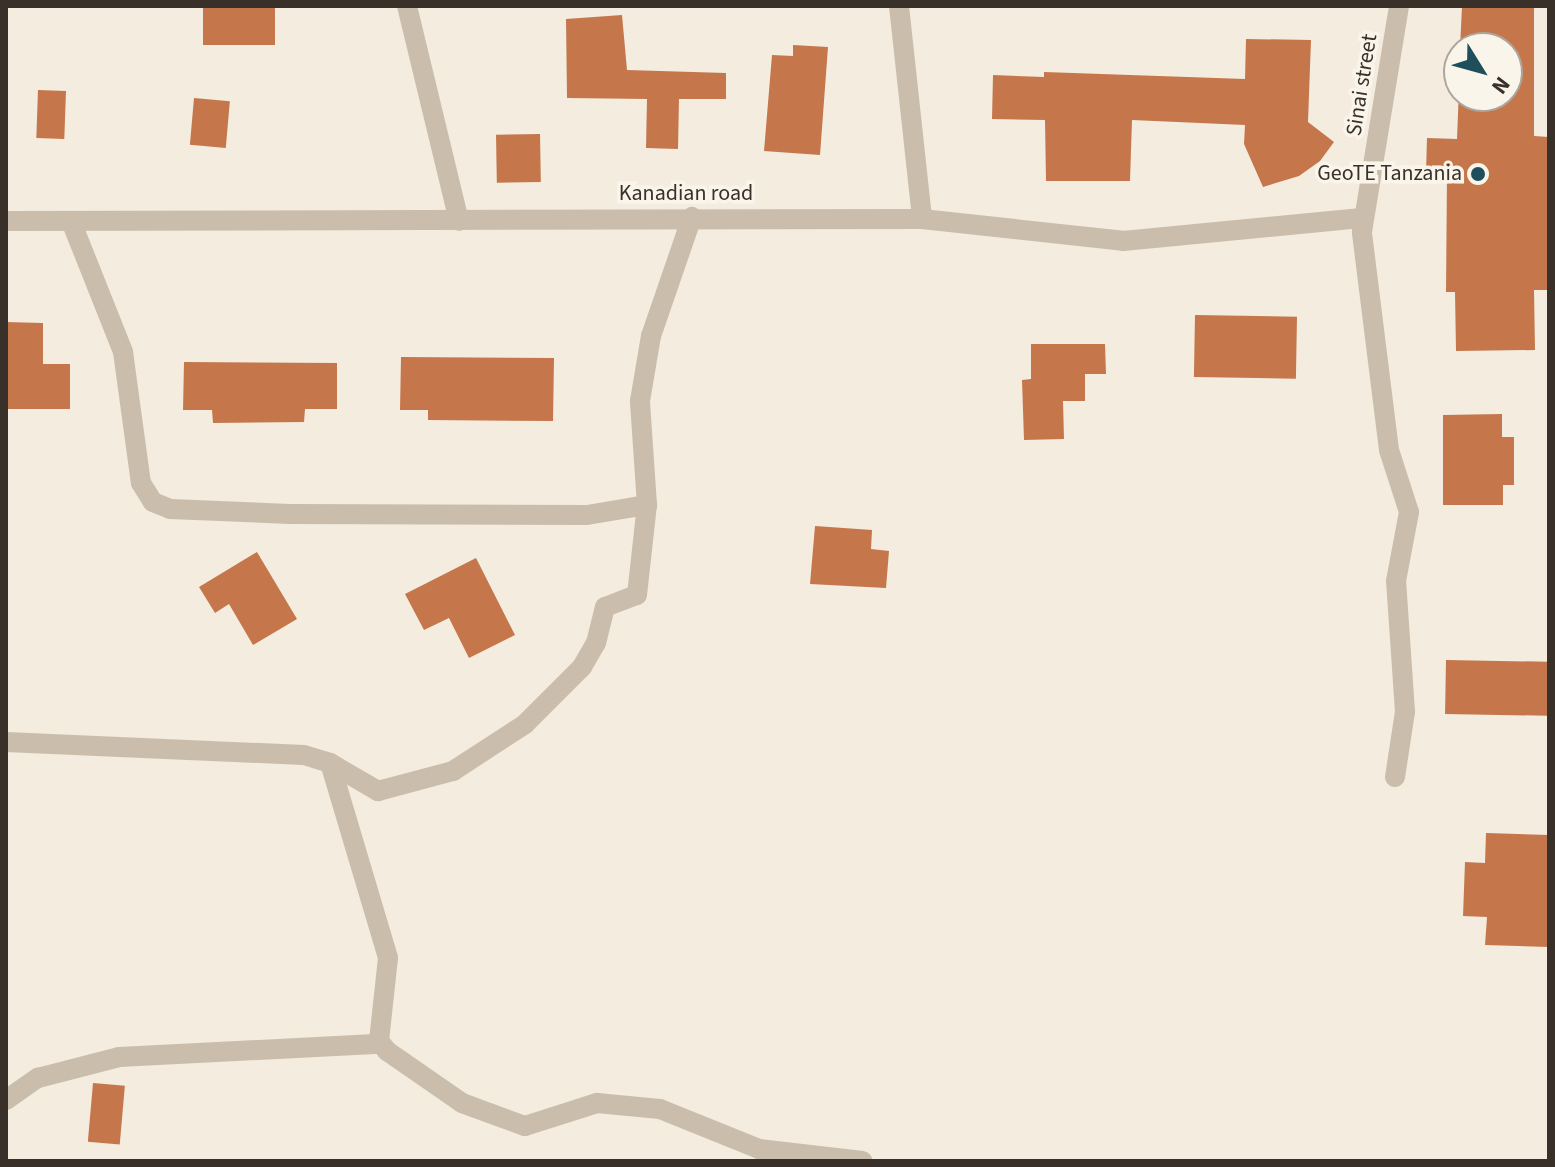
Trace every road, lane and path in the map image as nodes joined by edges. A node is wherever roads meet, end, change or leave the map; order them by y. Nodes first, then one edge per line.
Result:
1 (407, 6) edge
2 (899, 6) edge
3 (1399, 6) edge
4 (692, 217) junction
5 (1364, 218) junction
6 (922, 219) junction
7 (6, 221) edge
8 (71, 221) junction
9 (459, 221) junction
10 (647, 505) junction
11 (6, 742) edge
12 (330, 763) junction
13 (1395, 777) dead end
14 (380, 1044) junction
15 (6, 1100) edge
16 (862, 1161) edge

1 - 9 street
2 - 6 street
3 - 5 street, Sinai street
4 - 6 street, Kanadian road
4 - 9 street, Kanadian road
4 - 10 street
5 - 6 street, Kanadian road
5 - 13 street, Sinai street
7 - 8 street, Kanadian road
8 - 9 street, Kanadian road
8 - 10 street
10 - 12 street
11 - 12 street
12 - 14 street
14 - 15 street
14 - 16 street

